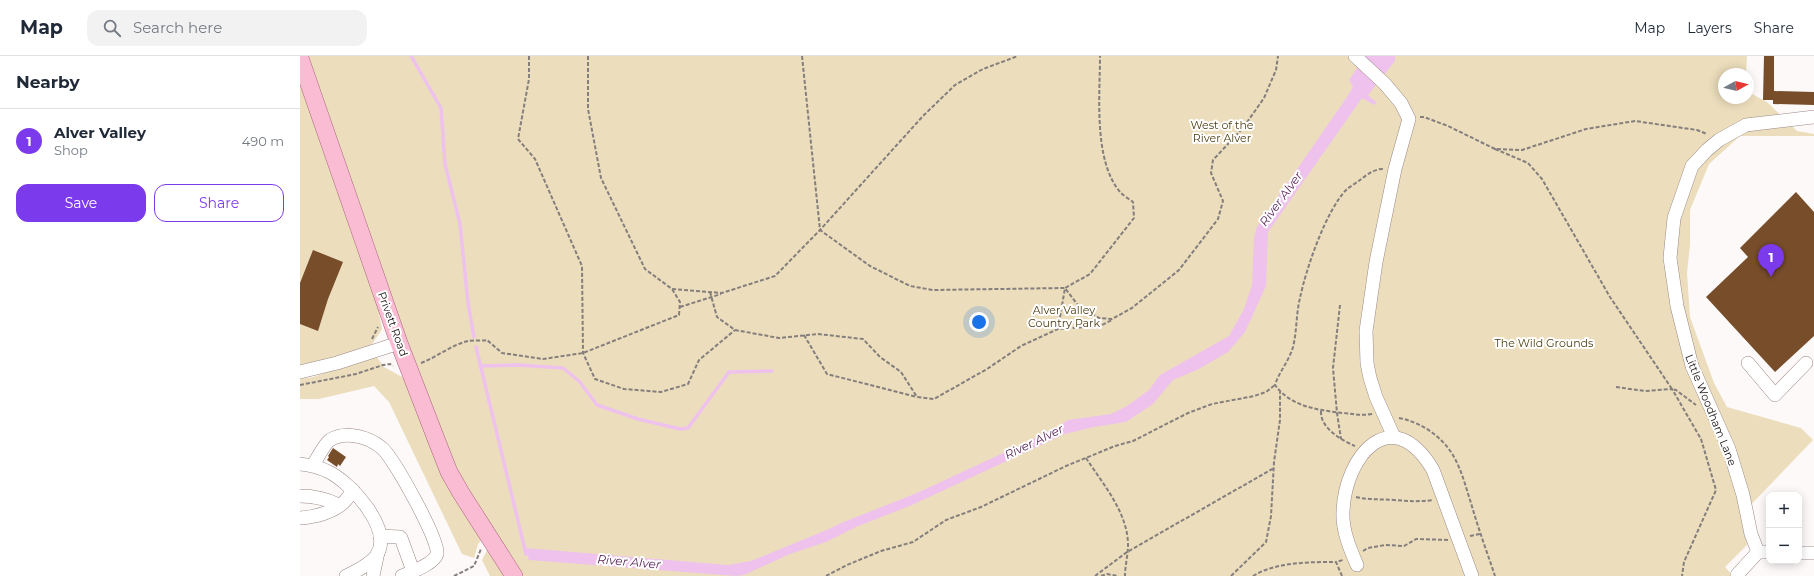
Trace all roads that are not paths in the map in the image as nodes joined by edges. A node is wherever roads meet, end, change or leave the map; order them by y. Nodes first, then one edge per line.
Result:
1 (300, 58) edge
2 (1358, 59) edge
3 (1814, 116) edge
4 (399, 343) junction
5 (1748, 363) dead end
6 (1806, 363) dead end
7 (300, 372) edge
8 (1394, 437) junction
9 (306, 465) edge
10 (353, 490) junction
11 (300, 496) edge
12 (339, 505) junction
13 (300, 518) edge
14 (380, 536) junction
15 (378, 552) junction
16 (1764, 552) edge
17 (1802, 553) edge
18 (1814, 553) edge
19 (1355, 561) road end
20 (407, 573) edge
21 (1737, 575) edge
22 (346, 576) edge
23 (373, 576) edge
24 (514, 576) edge
25 (1472, 576) edge

1 - 4 main road, Privett Road
2 - 8 street
3 - 16 street, Little Woodham Lane
4 - 7 street
4 - 24 main road, Privett Road
5 - 6 street
8 - 19 street
8 - 25 street
9 - 10 street
9 - 20 street
10 - 12 street
10 - 14 street
11 - 12 street
12 - 13 street
14 - 15 street
14 - 20 street
15 - 22 street
15 - 23 street
16 - 21 street, Little Woodham Lane
17 - 18 street

